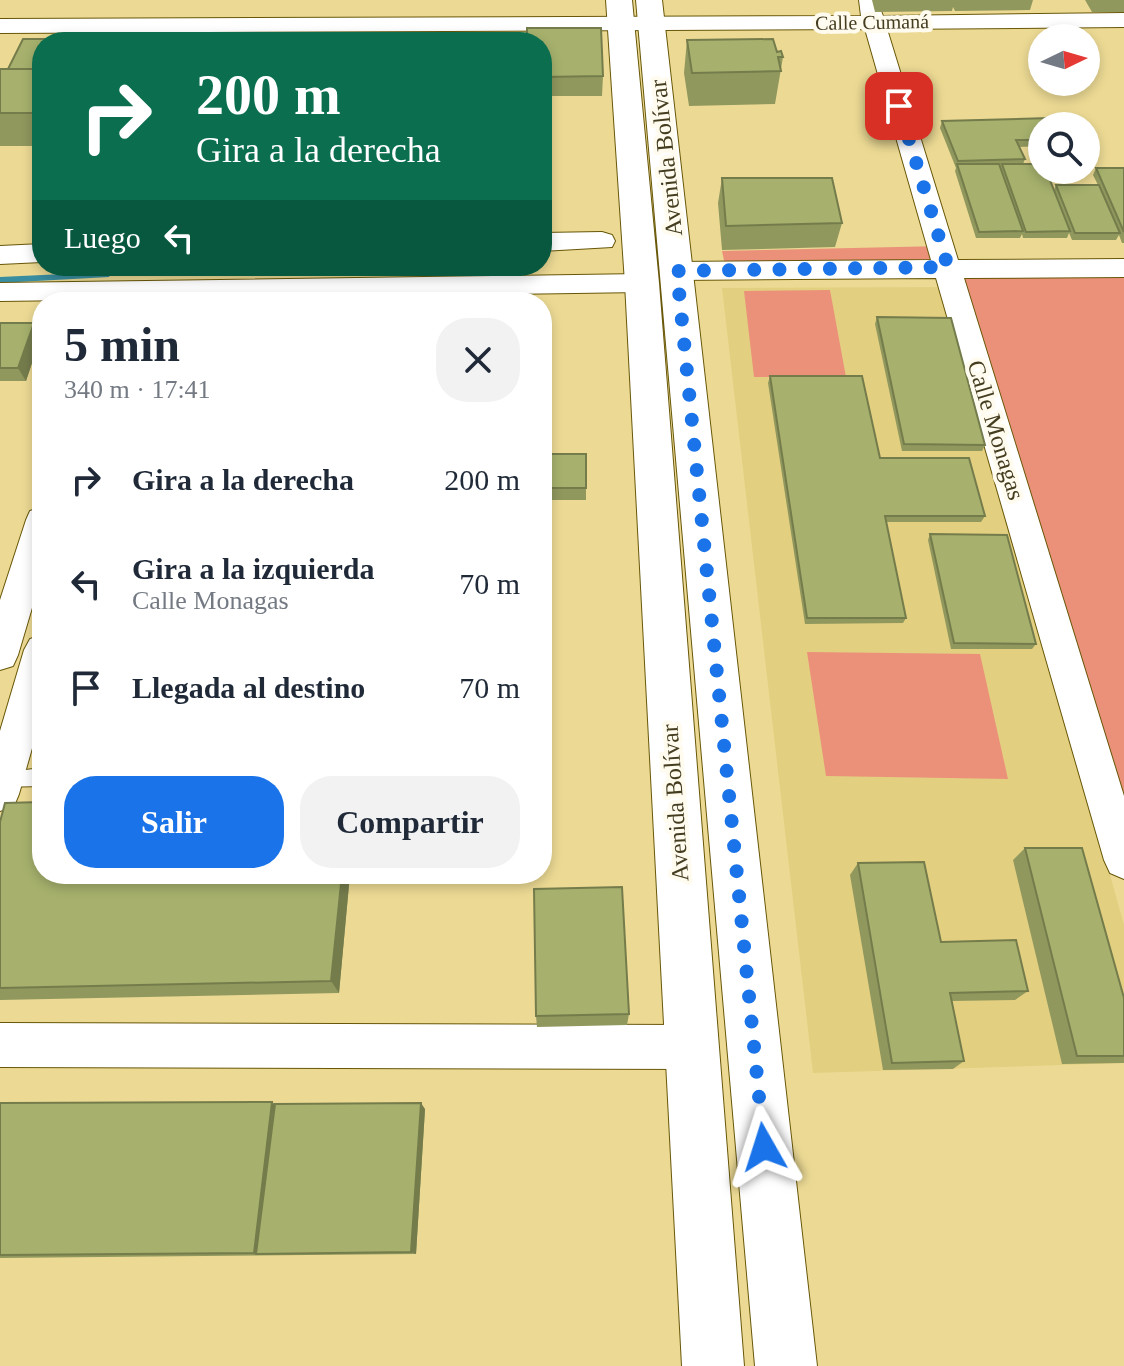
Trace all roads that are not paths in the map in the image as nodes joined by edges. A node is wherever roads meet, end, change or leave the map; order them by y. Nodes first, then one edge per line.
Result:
1 (221, 0) edge
2 (239, 0) edge
3 (1037, 10) edge
4 (870, 11) edge
5 (635, 12) edge
6 (1124, 20) edge
7 (0, 26) edge
8 (186, 32) edge
9 (217, 32) edge
10 (218, 32) edge
11 (237, 32) edge
12 (602, 241) dead end
13 (552, 242) edge
14 (32, 253) edge
15 (0, 255) edge
16 (948, 267) junction
17 (1124, 268) edge
18 (660, 277) junction
19 (115, 285) edge
20 (149, 285) edge
21 (0, 292) edge
22 (288, 292) edge
23 (400, 292) edge
24 (32, 552) edge
25 (0, 655) edge
26 (31, 724) edge
27 (32, 780) edge
28 (2, 787) edge
29 (1124, 860) edge
30 (0, 1045) edge
31 (691, 1047) junction
32 (713, 1366) edge
33 (786, 1366) edge

1 - 9 street
2 - 10 street
3 - 4 street, Calle Cumaná
3 - 6 street, Calle Cumaná
4 - 5 street, Calle Cumaná
4 - 16 street, Calle Monagas
5 - 11 street, Calle Cumaná
5 - 18 street, Avenida Bolívar
7 - 8 street, Calle Cumaná
12 - 13 street
14 - 15 street
16 - 17 street
16 - 18 street
16 - 29 street, Calle Monagas
18 - 23 street
18 - 31 street, Avenida Bolívar
18 - 33 street, Avenida Bolívar
19 - 20 street
19 - 21 street
20 - 22 street
24 - 25 street
26 - 28 street
27 - 28 lane
30 - 31 street
31 - 32 street, Avenida Bolívar

